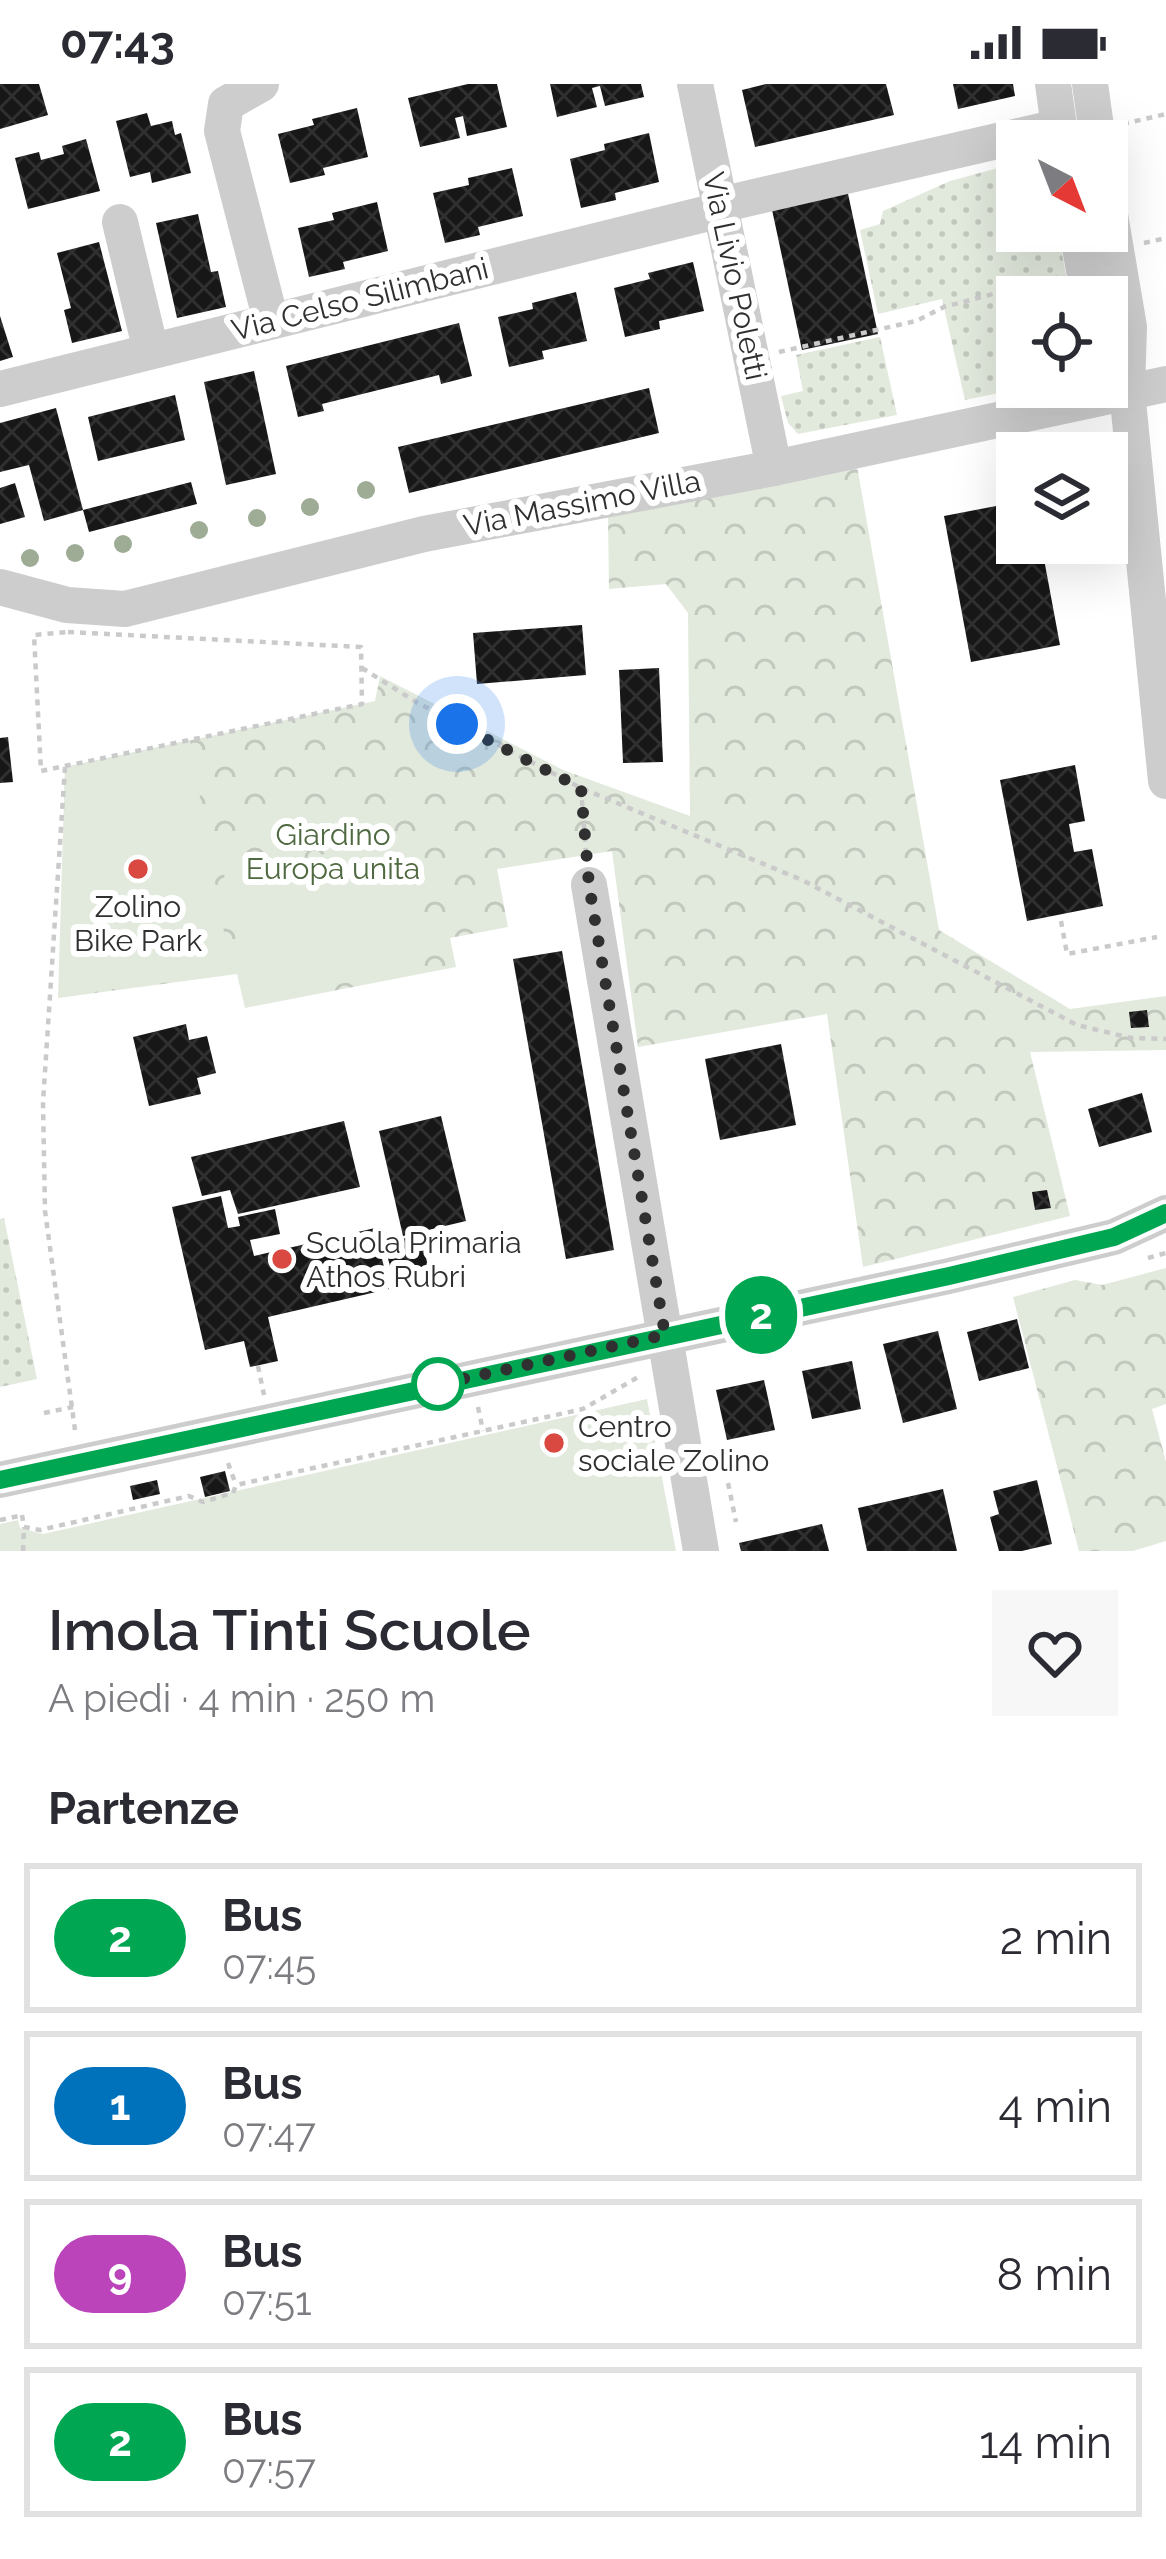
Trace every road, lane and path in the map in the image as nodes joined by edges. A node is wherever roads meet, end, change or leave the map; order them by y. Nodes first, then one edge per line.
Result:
1 (262, 84) edge
2 (695, 84) edge
3 (1053, 84) edge
4 (1090, 84) edge
5 (1160, 101) dead end
6 (1165, 114) edge
7 (1057, 120) edge
8 (1101, 120) edge
9 (1128, 126) edge
10 (996, 148) edge
11 (720, 208) junction
12 (120, 222) dead end
13 (1166, 238) edge
14 (1133, 245) dead end
15 (996, 299) edge
16 (271, 321) junction
17 (1128, 321) edge
18 (794, 349) dead end
19 (152, 351) junction
20 (1128, 360) edge
21 (1166, 384) edge
22 (0, 388) edge
23 (1128, 392) edge
24 (1128, 402) edge
25 (1053, 408) edge
26 (774, 468) junction
27 (0, 587) edge
28 (68, 632) dead end
29 (120, 632) dead end
30 (362, 668) junction
31 (65, 767) junction
32 (1166, 781) edge
33 (581, 788) junction
34 (589, 885) joint
35 (1061, 921) dead end
36 (1157, 938) dead end
37 (1166, 1039) edge
38 (1166, 1213) edge
39 (668, 1351) junction
40 (258, 1366) dead end
41 (266, 1403) dead end
42 (73, 1407) junction
43 (44, 1413) dead end
44 (77, 1444) dead end
45 (0, 1480) edge
46 (728, 1483) dead end
47 (22, 1515) dead end
48 (736, 1522) dead end
49 (25, 1527) junction
50 (23, 1551) edge
51 (701, 1551) edge

1 - 16 street
2 - 11 street, Via Livio Poletti
3 - 7 street
4 - 8 street
5 - 6 path
6 - 9 path
10 - 11 street, Via Celso Silimbani
11 - 16 street, Via Celso Silimbani
11 - 26 street, Via Livio Poletti
12 - 19 street
13 - 14 path
15 - 18 path
16 - 19 street, Via Celso Silimbani
17 - 20 street
19 - 22 street, Via Celso Silimbani
21 - 23 street, Via Massimo Villa
24 - 32 street
25 - 26 street, Via Massimo Villa
26 - 27 street, Via Massimo Villa
28 - 31 path
29 - 30 path
30 - 31 path
30 - 33 path
31 - 42 path
33 - 34 path
33 - 37 path
34 - 39 street
35 - 36 path
38 - 39 street
39 - 45 street
39 - 49 path
39 - 51 street
40 - 41 path
42 - 43 path
42 - 44 path
46 - 48 path
47 - 49 path
49 - 50 path

